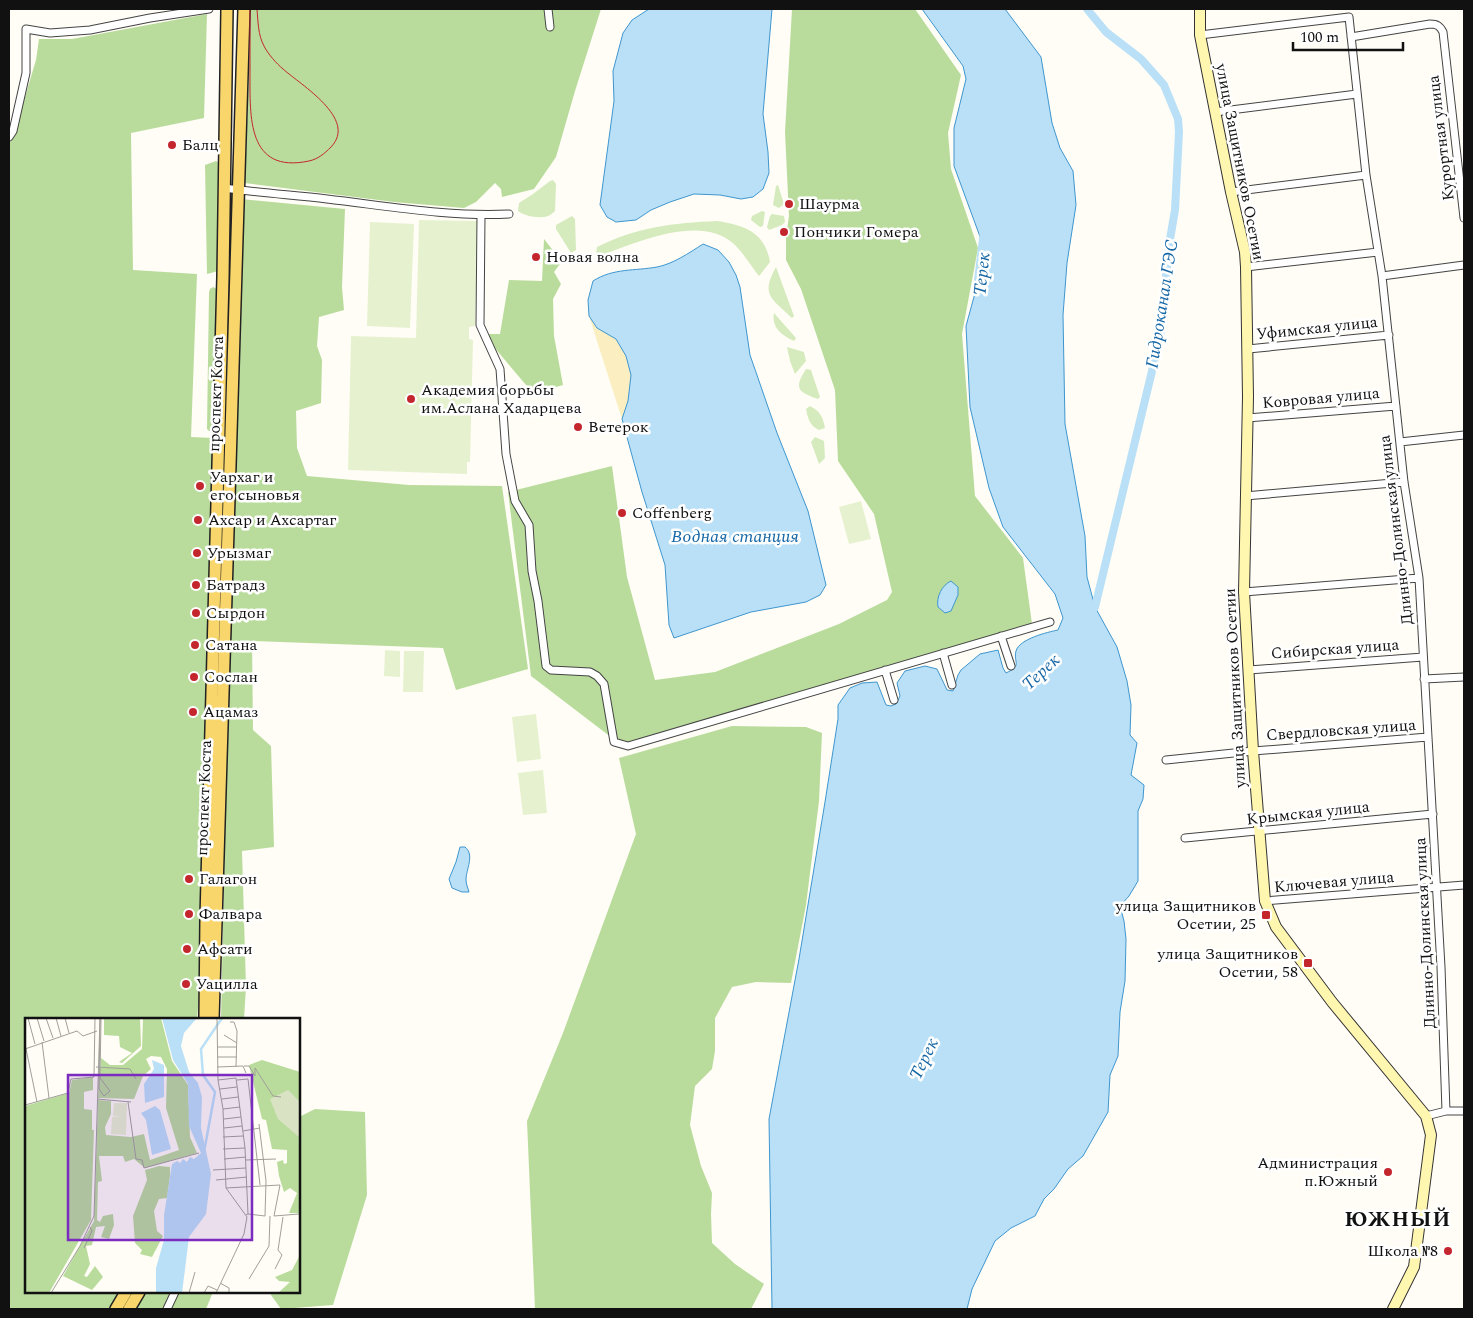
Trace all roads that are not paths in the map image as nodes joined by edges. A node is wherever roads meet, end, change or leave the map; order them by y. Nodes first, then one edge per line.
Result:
1 (209, 9) edge
2 (227, 9) edge
3 (244, 9) edge
4 (548, 9) edge
5 (1200, 9) edge
6 (550, 27) dead end
7 (1200, 35) junction
8 (1351, 37) junction
9 (1357, 94) junction
10 (1215, 112) junction
11 (9, 137) edge
12 (1366, 175) junction
13 (225, 188) junction
14 (239, 190) junction
15 (1231, 192) junction
16 (509, 214) dead end
17 (481, 216) junction
18 (1464, 218) edge
19 (1378, 252) junction
20 (1464, 265) edge
21 (1246, 267) junction
22 (1382, 276) junction
23 (1389, 335) junction
24 (1248, 349) junction
25 (1396, 406) junction
26 (1247, 418) junction
27 (1464, 435) edge
28 (1400, 442) junction
29 (1404, 482) junction
30 (1245, 496) junction
31 (1419, 578) junction
32 (1244, 592) junction
33 (1050, 622) dead end
34 (1001, 636) junction
35 (943, 653) junction
36 (1423, 657) junction
37 (1010, 666) dead end
38 (885, 670) junction
39 (1249, 670) junction
40 (1464, 678) edge
41 (1424, 679) junction
42 (952, 685) dead end
43 (894, 700) dead end
44 (1428, 738) junction
45 (1253, 751) junction
46 (1166, 760) dead end
47 (1433, 814) junction
48 (1259, 832) junction
49 (1185, 838) dead end
50 (1464, 885) edge
51 (1436, 887) junction
52 (1265, 901) junction
53 (205, 1018) edge
54 (214, 1018) edge
55 (1446, 1111) junction
56 (1464, 1111) edge
57 (1426, 1116) junction
58 (125, 1293) edge
59 (138, 1293) edge
60 (175, 1293) edge
61 (116, 1309) edge
62 (129, 1309) edge
63 (167, 1309) edge
64 (1393, 1309) edge

1 - 11 street
2 - 13 main road, проспект Коста
3 - 14 main road, проспект Коста
4 - 6 street
5 - 7 street, улица Защитников Осетии
7 - 8 street, Длинно-Долинская улица
7 - 10 street, улица Защитников Осетии
8 - 9 street, Длинно-Долинская улица
8 - 18 street, Курортная улица
9 - 10 street
9 - 12 street, Длинно-Долинская улица
10 - 15 street, улица Защитников Осетии
12 - 15 street
12 - 19 street, Длинно-Долинская улица
13 - 14 street
13 - 53 main road, проспект Коста
14 - 17 street
14 - 54 main road, проспект Коста
15 - 21 street, улица Защитников Осетии
16 - 17 street
17 - 38 street
19 - 21 street
19 - 22 street, Длинно-Долинская улица
20 - 22 street
21 - 24 street, улица Защитников Осетии
22 - 23 street, Длинно-Долинская улица
23 - 24 street, Уфимская улица
23 - 25 street, Длинно-Долинская улица
24 - 26 street, улица Защитников Осетии
25 - 26 street, Ковровая улица
25 - 28 street, Длинно-Долинская улица
26 - 30 street, улица Защитников Осетии
27 - 28 street
28 - 29 street, Длинно-Долинская улица
29 - 30 street
29 - 31 street, Длинно-Долинская улица
30 - 32 street, улица Защитников Осетии
31 - 32 street
31 - 36 street, Длинно-Долинская улица
32 - 39 street, улица Защитников Осетии
33 - 34 street
34 - 35 street
34 - 37 street
35 - 38 street
35 - 42 street
36 - 39 street, Сибирская улица
36 - 41 street, Длинно-Долинская улица
38 - 43 street
39 - 45 street, улица Защитников Осетии
40 - 41 street
41 - 44 street, Длинно-Долинская улица
44 - 45 street, Свердловская улица
44 - 47 street, Длинно-Долинская улица
45 - 46 street, Свердловская улица
45 - 48 street, улица Защитников Осетии
47 - 48 street, Крымская улица
47 - 51 street, Длинно-Долинская улица
48 - 49 street, Крымская улица
48 - 52 street, улица Защитников Осетии
50 - 51 street, Ключевая улица
51 - 52 street, Ключевая улица
51 - 55 street, Длинно-Долинская улица
52 - 57 street, улица Защитников Осетии
55 - 56 street
55 - 57 street
57 - 64 street, улица Защитников Осетии
58 - 61 main road
59 - 62 main road
60 - 63 street

